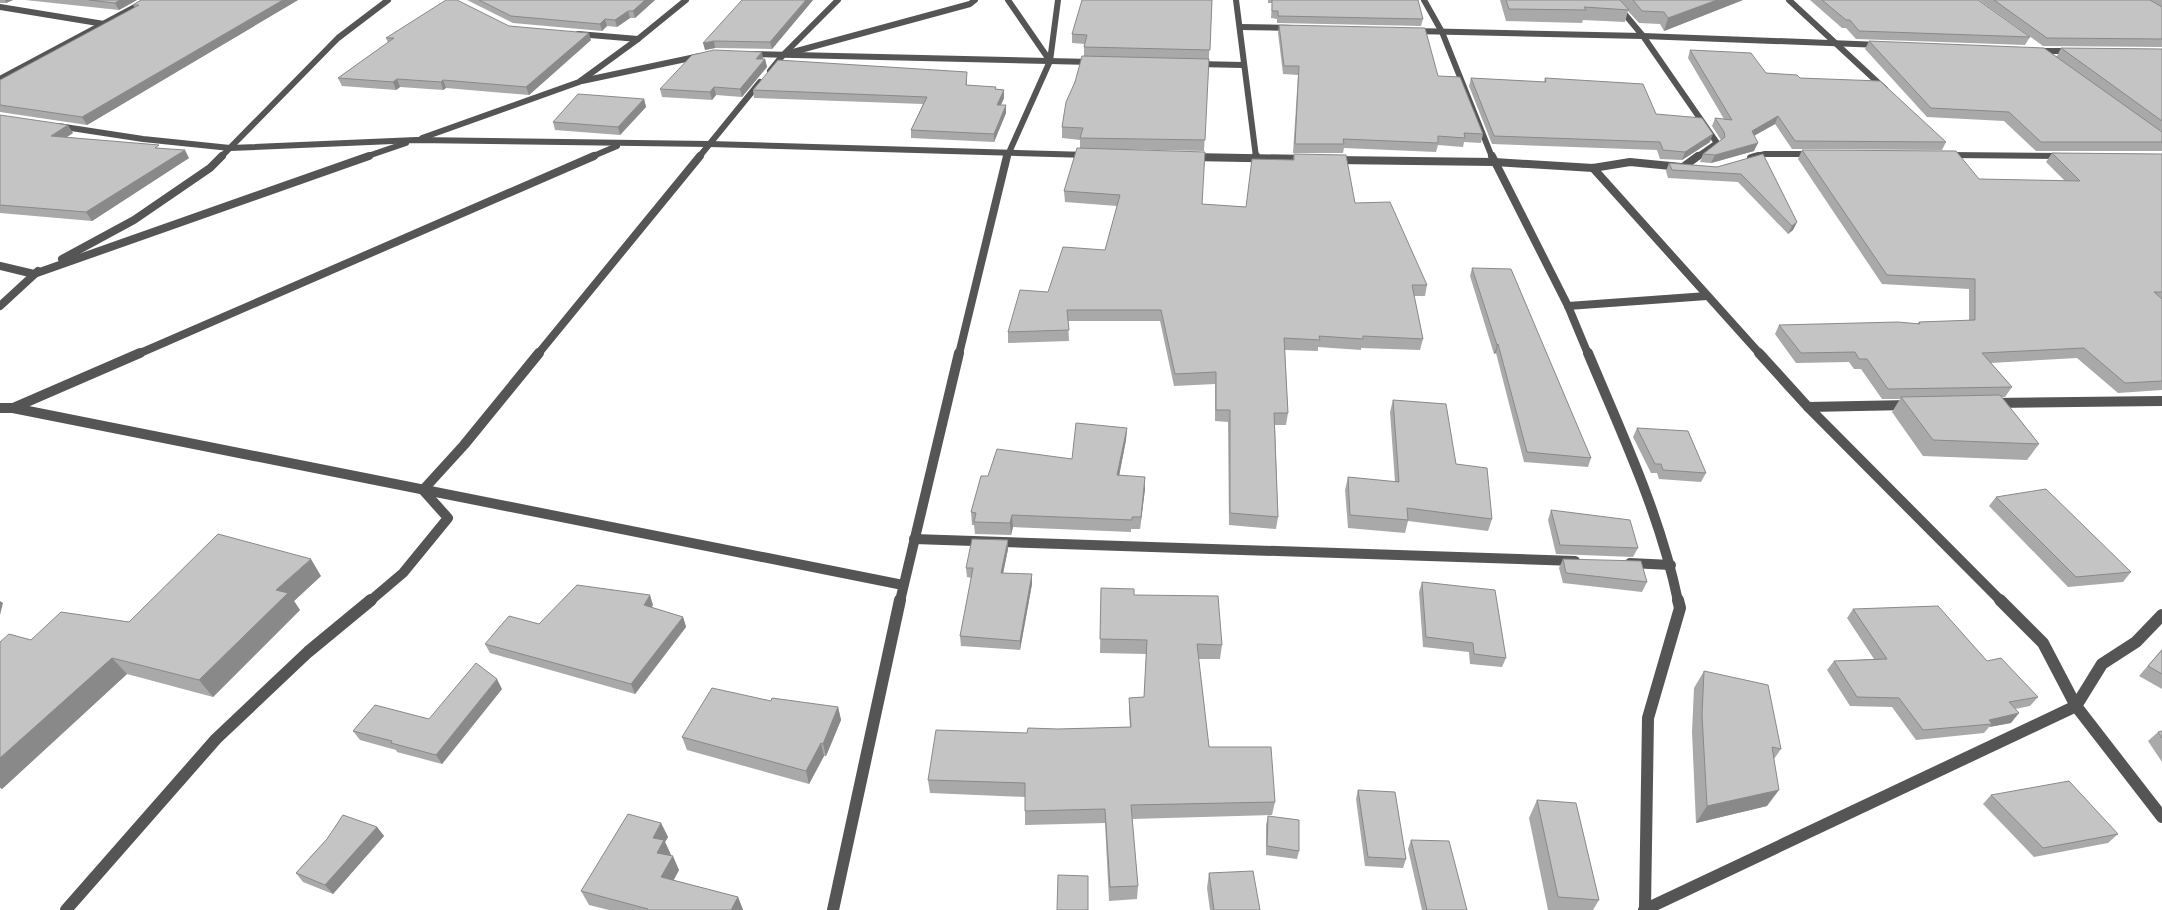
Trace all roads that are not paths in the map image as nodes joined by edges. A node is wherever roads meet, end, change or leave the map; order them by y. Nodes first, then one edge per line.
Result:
1 (148, 0) edge
2 (388, 0) edge
3 (686, 0) edge
4 (838, 0) edge
5 (975, 0) edge
6 (1008, 0) edge
7 (1058, 0) edge
8 (1236, 0) edge
9 (1424, 0) edge
10 (1613, 0) edge
11 (1789, 0) edge
12 (0, 7) edge
13 (12, 10) junction
14 (0, 15) edge
15 (104, 24) junction
16 (1240, 27) junction
17 (1298, 28) edge
18 (1404, 31) edge
19 (1442, 32) junction
20 (570, 33) edge
21 (1643, 36) junction
22 (638, 39) junction
23 (1836, 43) junction
24 (1886, 45) edge
25 (2034, 48) edge
26 (2043, 51) junction
27 (2082, 51) edge
28 (744, 54) edge
29 (705, 55) edge
30 (782, 55) junction
31 (2051, 57) edge
32 (1050, 61) junction
33 (1098, 62) edge
34 (1185, 64) edge
35 (1243, 65) junction
36 (0, 79) edge
37 (578, 82) junction
38 (1892, 96) edge
39 (48, 124) edge
40 (416, 140) junction
41 (621, 144) junction
42 (709, 144) junction
43 (230, 148) junction
44 (1008, 152) junction
45 (1946, 152) edge
46 (1825, 154) edge
47 (1097, 155) edge
48 (1186, 157) edge
49 (2073, 157) edge
50 (1256, 159) junction
51 (1316, 160) edge
52 (1326, 160) edge
53 (1739, 161) edge
54 (1494, 162) junction
55 (1683, 167) junction
56 (1593, 168) junction
57 (1692, 168) edge
58 (0, 266) edge
59 (34, 274) junction
60 (1707, 296) junction
61 (0, 306) edge
62 (1568, 306) junction
63 (2162, 401) edge
64 (1985, 404) edge
65 (1916, 405) edge
66 (1808, 407) junction
67 (0, 408) edge
68 (13, 408) junction
69 (423, 490) junction
70 (914, 539) junction
71 (1582, 562) edge
72 (1622, 563) edge
73 (1671, 565) junction
74 (903, 585) junction
75 (2162, 616) edge
76 (2076, 706) junction
77 (2162, 817) edge
78 (1645, 909) edge
79 (66, 910) edge
80 (833, 910) edge

1 - 15 street
2 - 43 street
3 - 22 street
4 - 30 street
5 - 30 street
6 - 32 street
7 - 32 street
8 - 16 street
9 - 19 street
10 - 21 street
11 - 23 street
12 - 13 street
13 - 14 street
13 - 15 street
15 - 36 street
16 - 17 street
16 - 35 street
18 - 19 street
19 - 21 street
19 - 54 street
20 - 22 street
21 - 23 street
21 - 55 street
22 - 37 street
23 - 24 street
23 - 38 street
25 - 26 street
26 - 27 street
26 - 31 street
28 - 30 street
29 - 37 street
30 - 32 street
30 - 42 street
32 - 33 street
32 - 44 street
34 - 35 street
35 - 50 street
37 - 40 street
39 - 43 street
40 - 41 street
40 - 43 street
40 - 59 street
41 - 42 street
41 - 68 street
42 - 44 street
42 - 69 street
43 - 59 street
44 - 47 street
44 - 70 street
45 - 49 street
46 - 53 street
48 - 50 street
50 - 51 street
52 - 54 street
54 - 56 street
54 - 62 street
55 - 56 street
55 - 57 street
56 - 60 street
58 - 59 street
59 - 61 street
60 - 62 street
60 - 66 street
62 - 73 street
63 - 64 street
65 - 66 street
66 - 76 street
67 - 68 street
68 - 69 street
69 - 74 street
69 - 79 street
70 - 71 street
70 - 74 street
72 - 73 street
73 - 78 street
74 - 80 street
75 - 76 street
76 - 77 street
76 - 78 street

